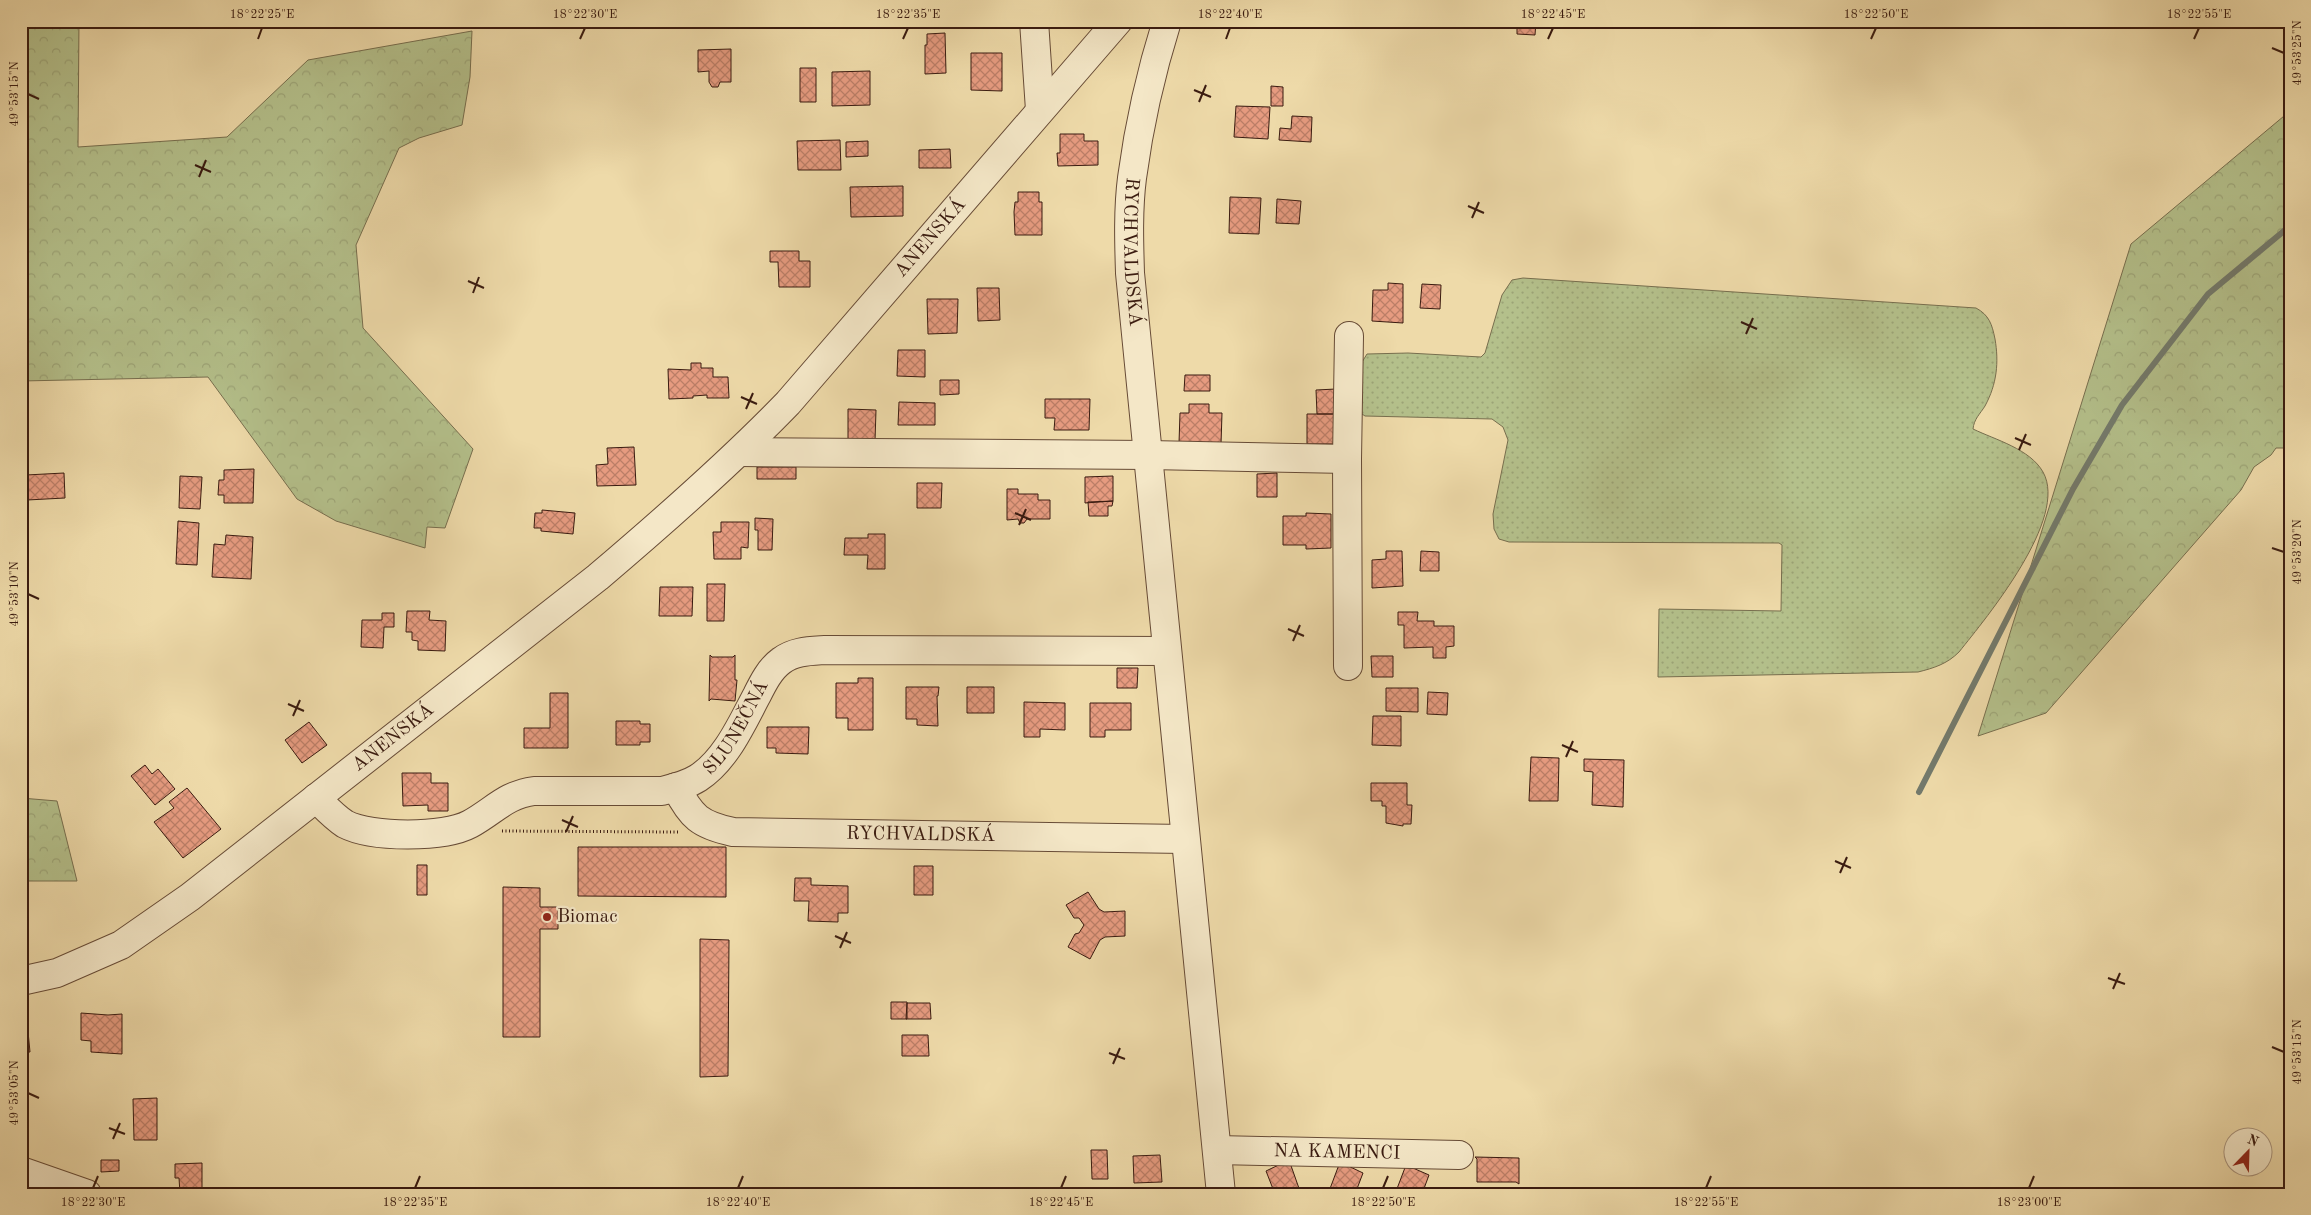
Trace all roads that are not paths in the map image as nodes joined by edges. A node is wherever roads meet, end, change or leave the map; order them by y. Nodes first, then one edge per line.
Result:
1 (1034, 21) edge
2 (1118, 21) edge
3 (1167, 21) edge
4 (1040, 110) junction
5 (1350, 336) dead end
6 (740, 452) junction
7 (1148, 455) junction
8 (1347, 460) junction
9 (1167, 651) junction
10 (1348, 666) dead end
11 (676, 787) junction
12 (316, 798) junction
13 (1185, 840) junction
14 (21, 981) edge
15 (1217, 1150) junction
16 (1458, 1156) dead end
17 (21, 1171) edge
18 (87, 1194) edge
19 (1221, 1194) edge

1 - 4 street
2 - 4 street, ANENSKÁ
3 - 7 street, RYCHVALDSKÁ
4 - 6 street, ANENSKÁ
5 - 8 street
6 - 7 street
6 - 12 street, ANENSKÁ
7 - 8 street
7 - 9 street, RYCHVALDSKÁ
8 - 10 street
9 - 11 street, SLUNEČNÁ
9 - 13 street, RYCHVALDSKÁ
11 - 12 street, SLUNEČNÁ
11 - 13 street, RYCHVALDSKÁ
12 - 14 street, ANENSKÁ
13 - 15 street, RYCHVALDSKÁ
15 - 16 street, NA KAMENCI
15 - 19 street, RYCHVALDSKÁ
17 - 18 street

